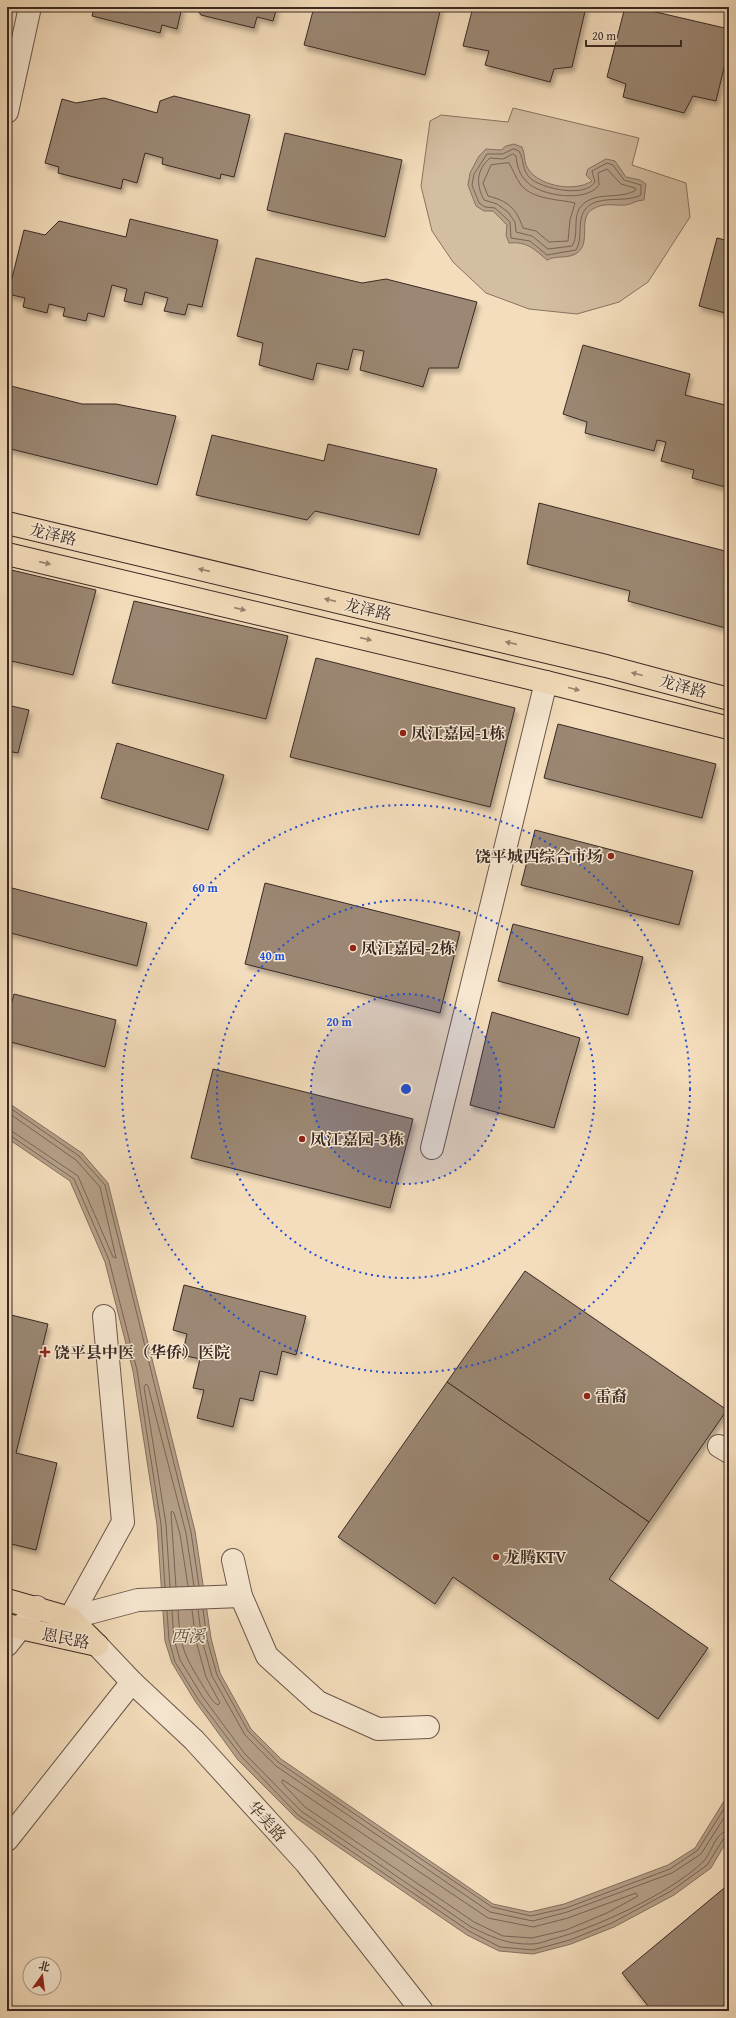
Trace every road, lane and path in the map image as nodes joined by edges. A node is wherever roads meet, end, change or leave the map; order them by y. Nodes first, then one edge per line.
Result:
1 (30, 7) edge
2 (7, 112) edge
3 (7, 523) edge
4 (7, 554) edge
5 (546, 682) junction
6 (729, 699) edge
7 (729, 728) edge
8 (432, 1148) dead end
9 (104, 1316) dead end
10 (233, 1560) dead end
11 (241, 1596) junction
12 (7, 1600) edge
13 (37, 1607) junction
14 (70, 1618) junction
15 (11, 1633) edge
16 (97, 1645) junction
17 (132, 1682) junction
18 (428, 1727) dead end
19 (7, 1840) edge
20 (422, 2011) edge

1 - 2 street
6 -> 3 main road, 龙泽路
4 -> 5 main road, 龙泽路
5 -> 7 main road, 龙泽路
5 - 8 street
9 - 14 street
10 - 11 street
11 - 14 street
11 - 18 street
12 - 13 main road, 恩民路
13 - 14 main road, 恩民路
13 - 15 street
14 - 16 main road, 恩民路
15 - 16 main road, 恩民路
16 - 17 street, 华美路
17 - 19 street
17 - 20 street, 华美路

